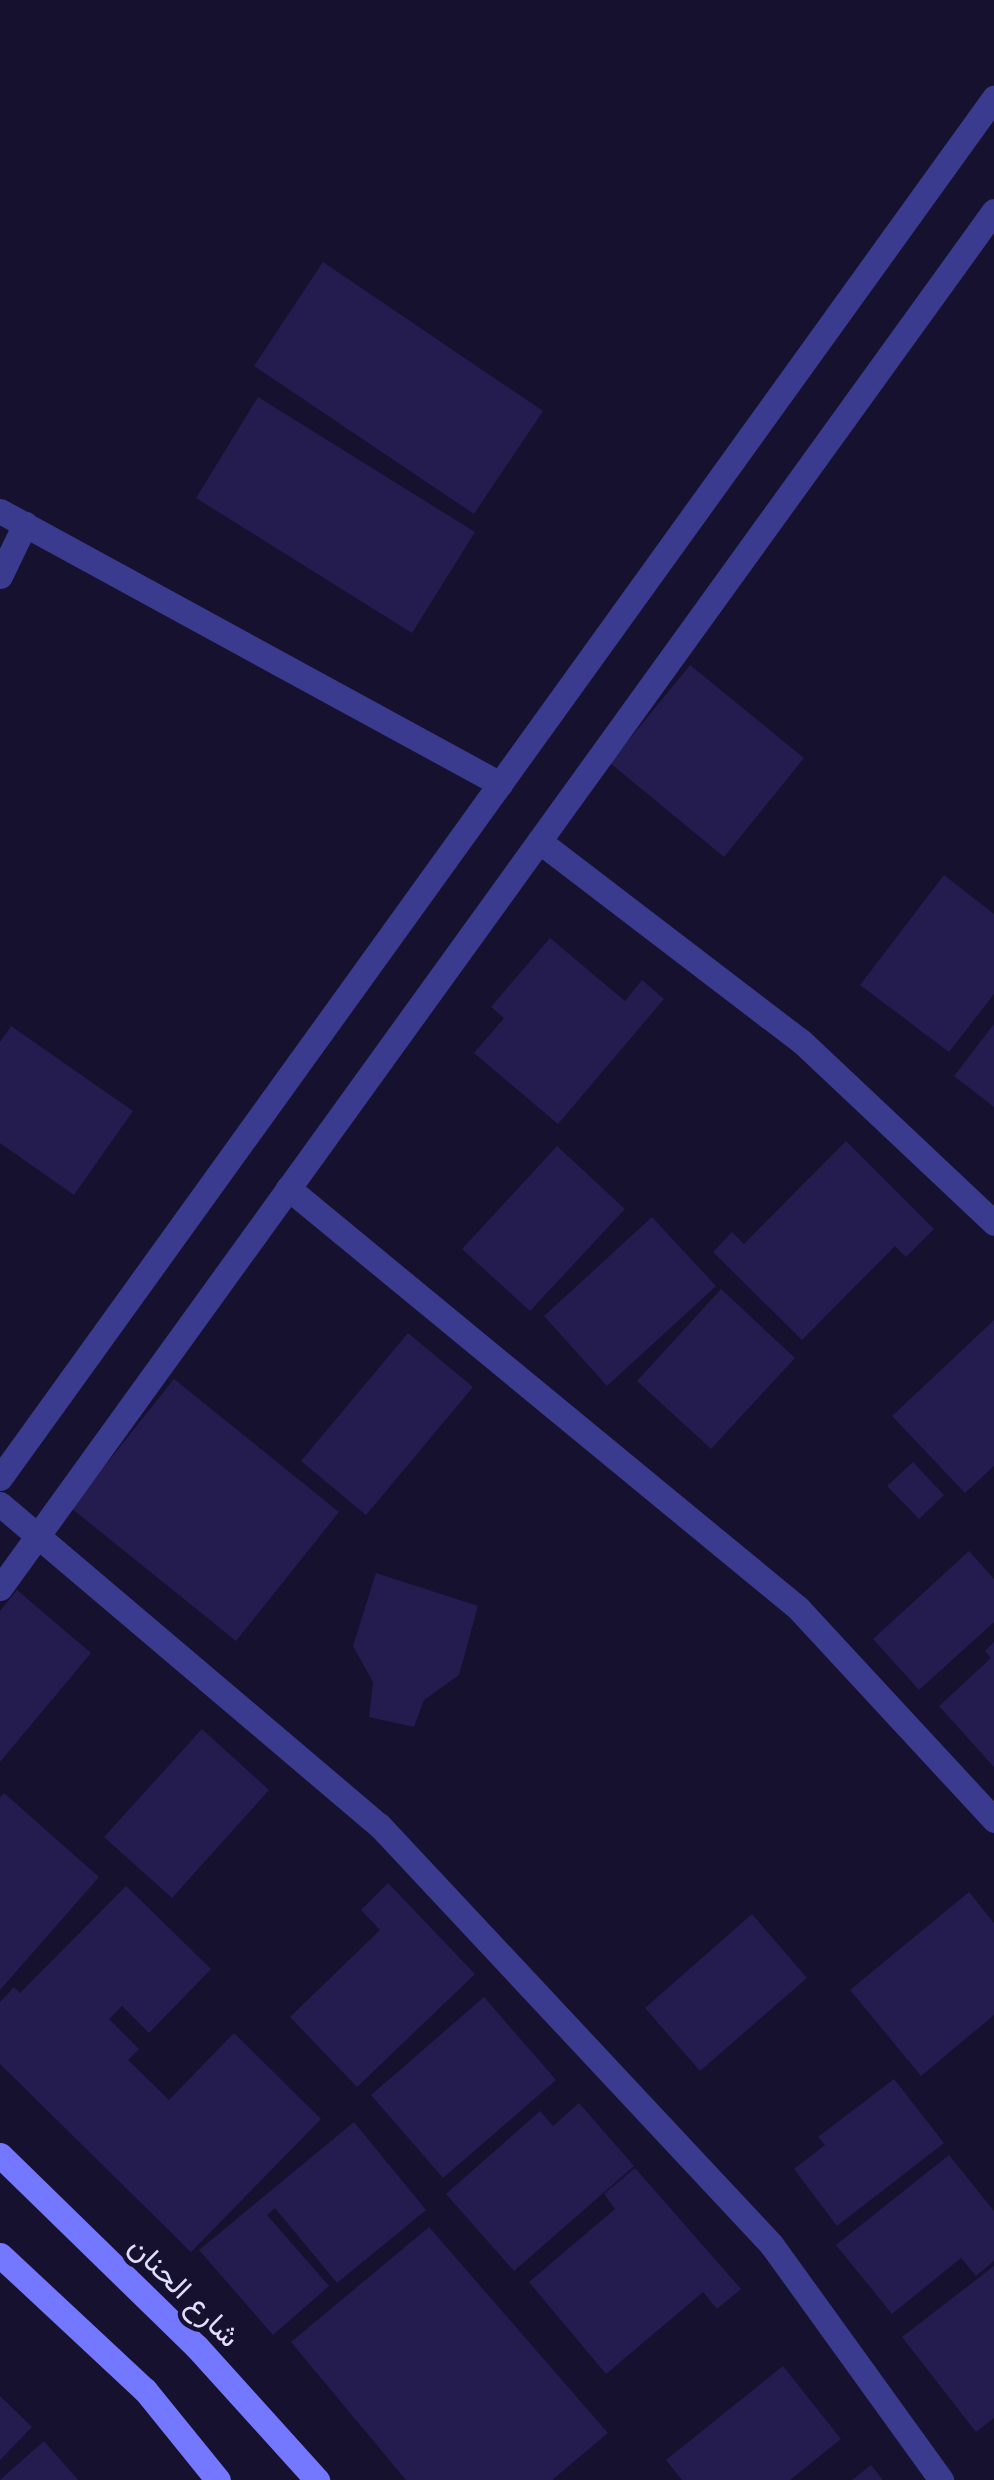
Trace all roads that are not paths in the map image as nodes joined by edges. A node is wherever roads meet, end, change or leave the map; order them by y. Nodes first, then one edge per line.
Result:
1 (994, 98) edge
2 (994, 210) edge
3 (0, 511) edge
4 (25, 524) junction
5 (0, 576) edge
6 (500, 784) junction
7 (539, 841) junction
8 (288, 1188) junction
9 (994, 1223) edge
10 (0, 1478) edge
11 (0, 1504) edge
12 (36, 1537) junction
13 (0, 1588) edge
14 (994, 1820) edge
15 (0, 2155) edge
16 (0, 2256) edge
17 (218, 2480) edge
18 (318, 2480) edge
19 (941, 2480) edge

1 - 6 street
2 - 7 street
3 - 4 street
4 - 5 street
4 - 6 street
6 - 10 street
7 - 8 street
7 - 9 street
8 - 12 street
8 - 14 street
11 - 12 street
12 - 13 street
12 - 19 street
15 - 18 main road, شارع الحنان
16 - 17 main road

